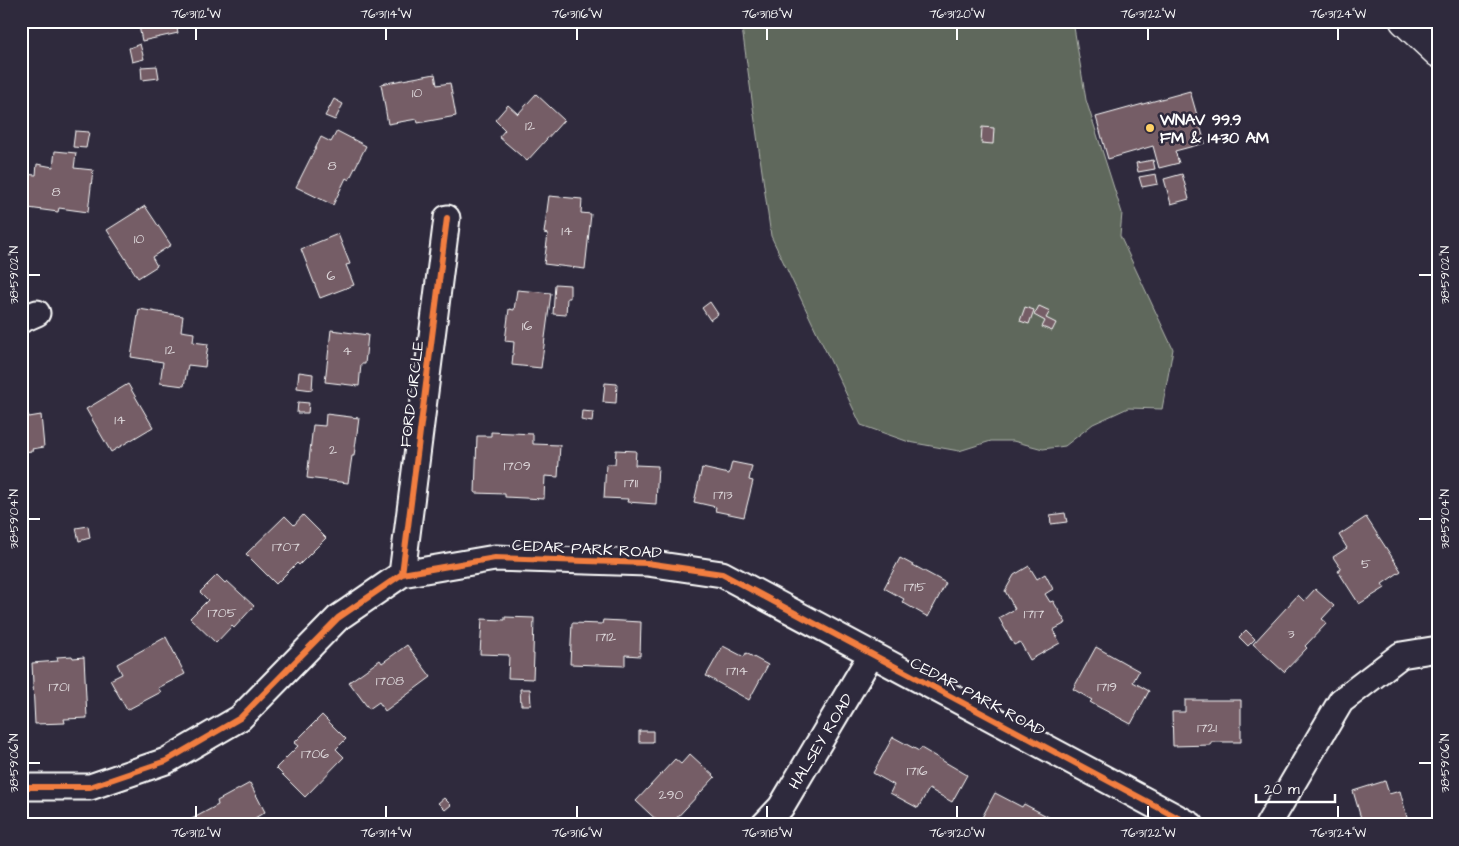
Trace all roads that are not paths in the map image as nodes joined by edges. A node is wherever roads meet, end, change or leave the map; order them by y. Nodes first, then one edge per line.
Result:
1 (1404, 21) edge
2 (1438, 53) edge
3 (447, 218) dead end
4 (402, 574) junction
5 (1438, 649) edge
6 (871, 655) junction
7 (21, 787) edge
8 (764, 825) edge
9 (1191, 825) edge
10 (1268, 825) edge

1 - 2 street
3 - 4 street, FORD CIRCLE
4 - 6 street, CEDAR PARK ROAD
4 - 7 street, CEDAR PARK ROAD
5 - 10 street
6 - 8 street, HALSEY ROAD
6 - 9 street, CEDAR PARK ROAD

